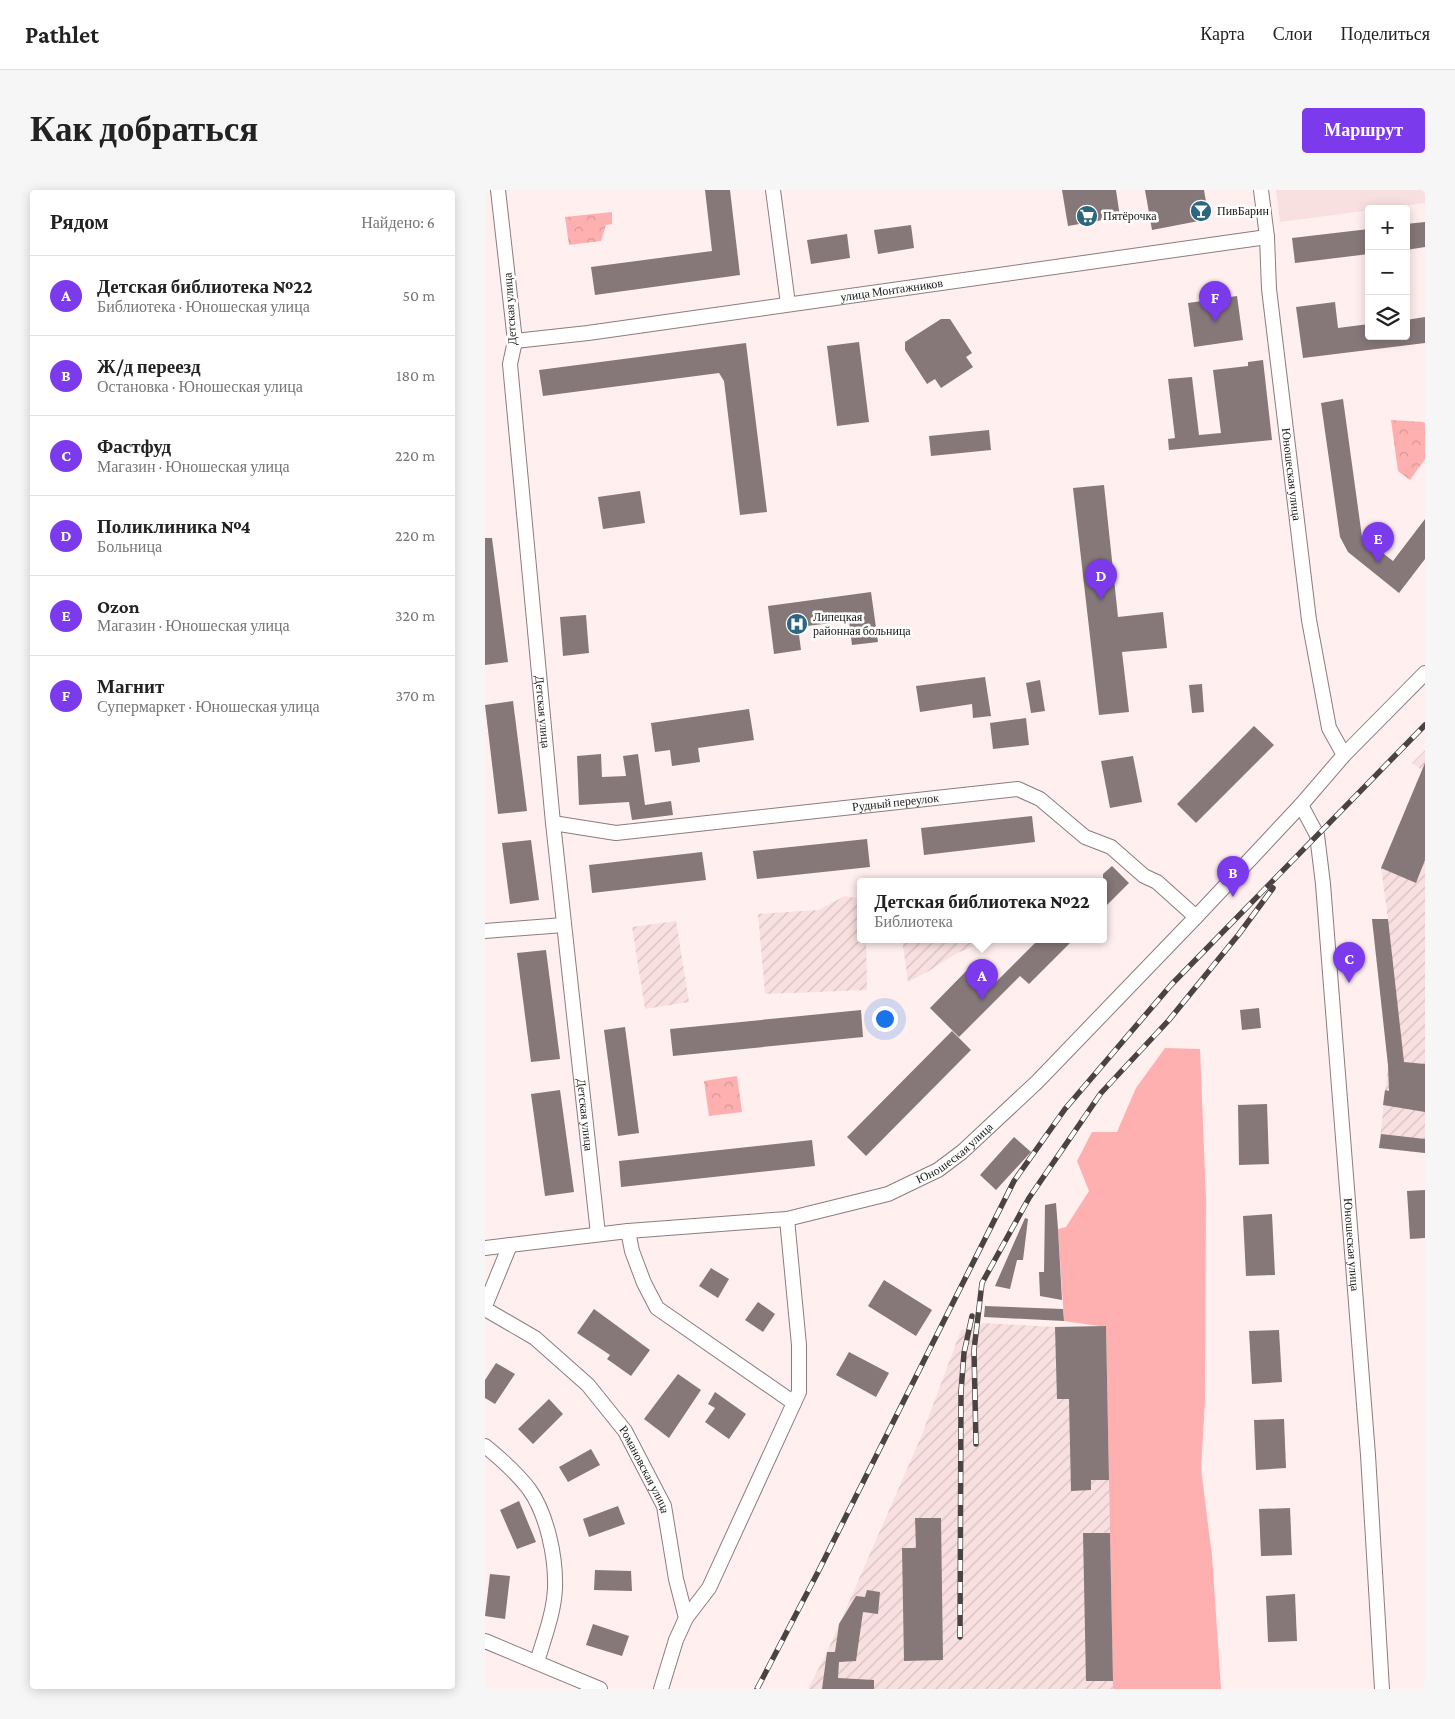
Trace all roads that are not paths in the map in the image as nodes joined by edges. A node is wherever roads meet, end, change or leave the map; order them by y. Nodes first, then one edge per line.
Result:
1 (497, 190) edge
2 (773, 190) edge
3 (1261, 190) edge
4 (1267, 237) junction
5 (788, 304) junction
6 (515, 341) junction
7 (1425, 673) edge
8 (1344, 755) junction
9 (1301, 804) junction
10 (553, 823) junction
11 (1196, 917) junction
12 (564, 925) junction
13 (485, 931) edge
14 (787, 1219) junction
15 (628, 1230) junction
16 (598, 1234) junction
17 (510, 1245) junction
18 (485, 1248) edge
19 (485, 1308) edge
20 (794, 1403) junction
21 (485, 1446) edge
22 (686, 1618) junction
23 (485, 1642) edge
24 (537, 1662) junction
25 (601, 1689) edge
26 (661, 1689) edge
27 (1382, 1689) edge

1 - 6 street, Детская улица
2 - 5 street
3 - 4 street, Юношеская улица
4 - 5 street, улица Монтажников
4 - 8 street, Юношеская улица
5 - 6 street, улица Монтажников
6 - 10 street, Детская улица
7 - 8 street, Юношеская улица
8 - 9 street, Юношеская улица
9 - 11 street, Юношеская улица
9 - 27 street, Юношеская улица
10 - 11 street, Рудный переулок
10 - 12 street, Детская улица
11 - 14 street, Юношеская улица
12 - 13 street
12 - 16 street, Детская улица
14 - 15 street
14 - 20 street
15 - 16 street
15 - 20 street
16 - 17 street
17 - 18 street
17 - 19 street
19 - 22 street, Романовская улица
20 - 22 street
21 - 24 street
22 - 26 street
23 - 24 street
24 - 25 street

